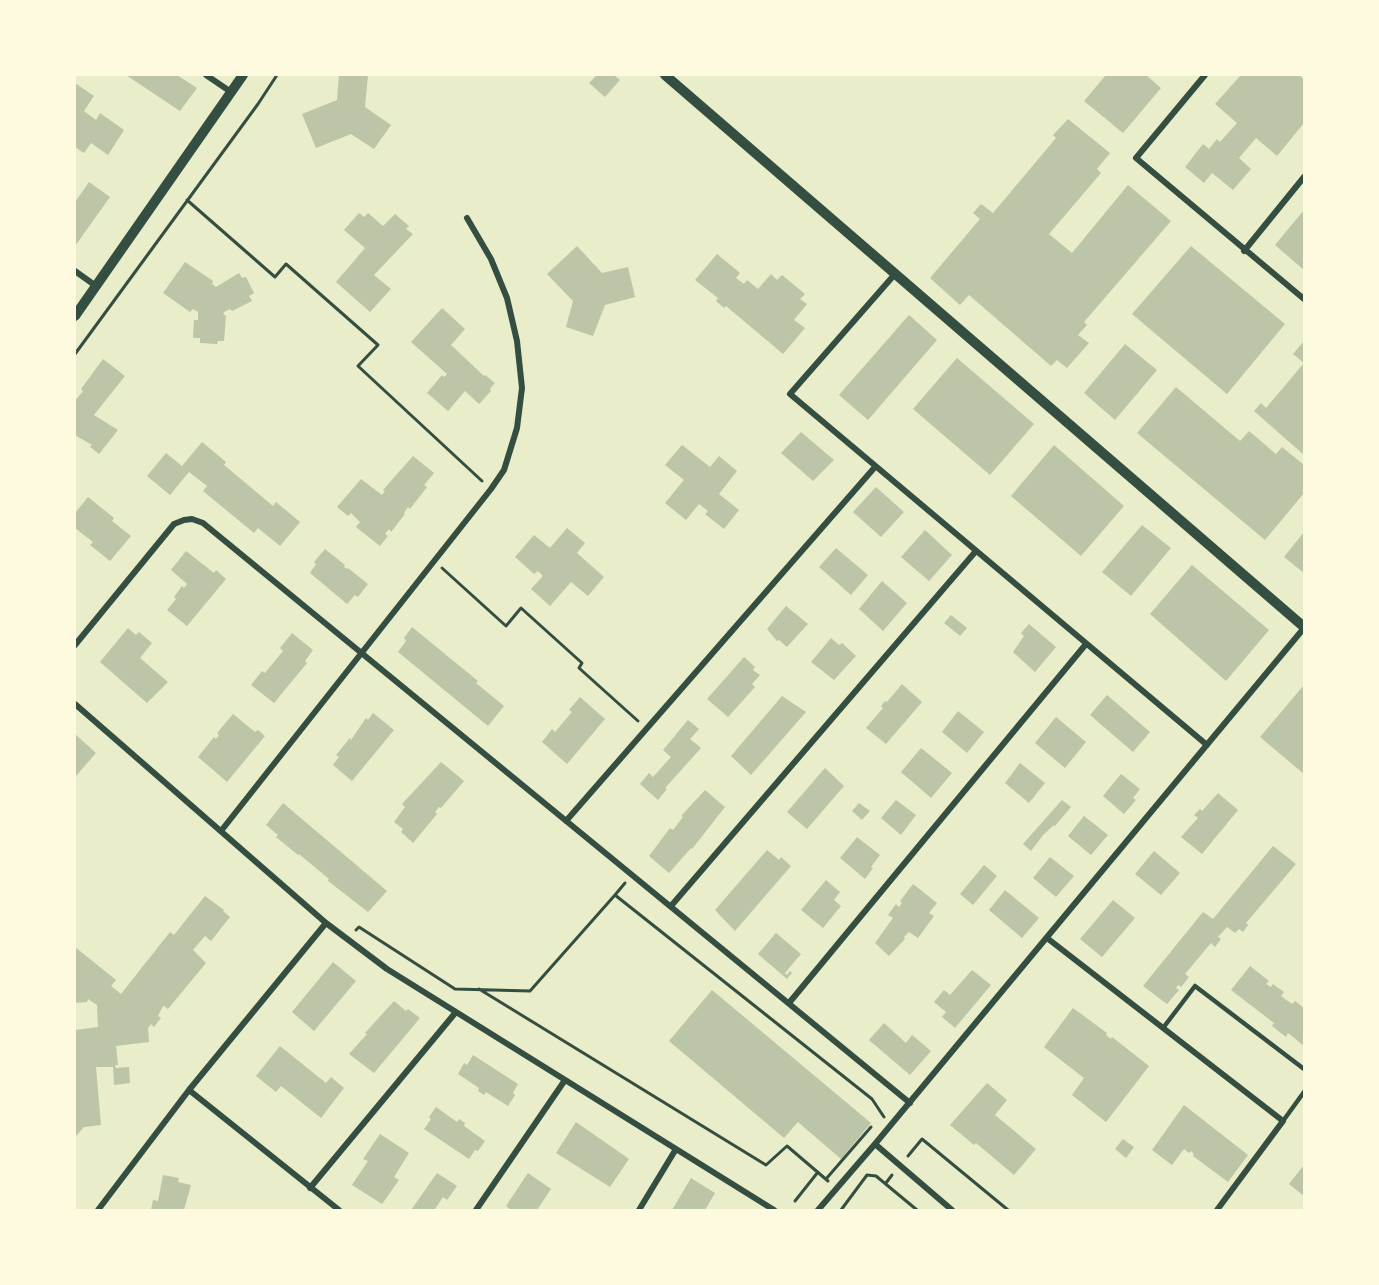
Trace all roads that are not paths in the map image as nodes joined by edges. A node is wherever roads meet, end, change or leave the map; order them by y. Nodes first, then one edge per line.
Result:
1 (206, 75) edge
2 (243, 75) edge
3 (665, 75) edge
4 (1205, 75) edge
5 (231, 92) junction
6 (1304, 177) edge
7 (467, 218) dead end
8 (1245, 251) junction
9 (75, 271) edge
10 (895, 274) junction
11 (96, 286) junction
12 (1304, 299) edge
13 (75, 316) edge
14 (875, 467) junction
15 (976, 551) junction
16 (1304, 628) edge
17 (1086, 644) junction
18 (75, 645) edge
19 (362, 654) junction
20 (75, 704) edge
21 (1207, 745) junction
22 (566, 821) junction
23 (221, 831) junction
24 (671, 906) junction
25 (326, 923) junction
26 (1047, 938) junction
27 (789, 1003) junction
28 (456, 1012) junction
29 (1163, 1028) junction
30 (1304, 1069) edge
31 (564, 1080) junction
32 (189, 1090) junction
33 (1304, 1092) edge
34 (910, 1103) junction
35 (1283, 1121) junction
36 (875, 1144) junction
37 (676, 1149) junction
38 (310, 1188) junction
39 (98, 1210) edge
40 (339, 1210) edge
41 (476, 1210) edge
42 (639, 1210) edge
43 (774, 1210) edge
44 (818, 1210) edge
45 (952, 1210) edge
46 (1217, 1210) edge

1 - 5 street
2 - 5 street
3 - 10 street
4 - 8 street
5 - 11 street
6 - 8 street
7 - 19 street
8 - 12 street
9 - 11 street
10 - 14 street
10 - 16 street
11 - 13 street
14 - 15 street
14 - 22 street
15 - 17 street
15 - 24 street
16 - 21 street
17 - 21 street
17 - 27 street
18 - 19 street
19 - 22 street
19 - 23 street
20 - 23 street
21 - 26 street
22 - 24 street
23 - 25 street
24 - 27 street
25 - 28 street
25 - 32 street
26 - 29 street
26 - 34 street
27 - 34 street
28 - 31 street
28 - 38 street
29 - 30 lane
29 - 35 street
31 - 37 street
31 - 41 street
32 - 38 street
32 - 39 street
33 - 35 lane
34 - 36 street
35 - 46 street
36 - 44 street
36 - 45 street
37 - 42 street
37 - 43 street
38 - 40 street

